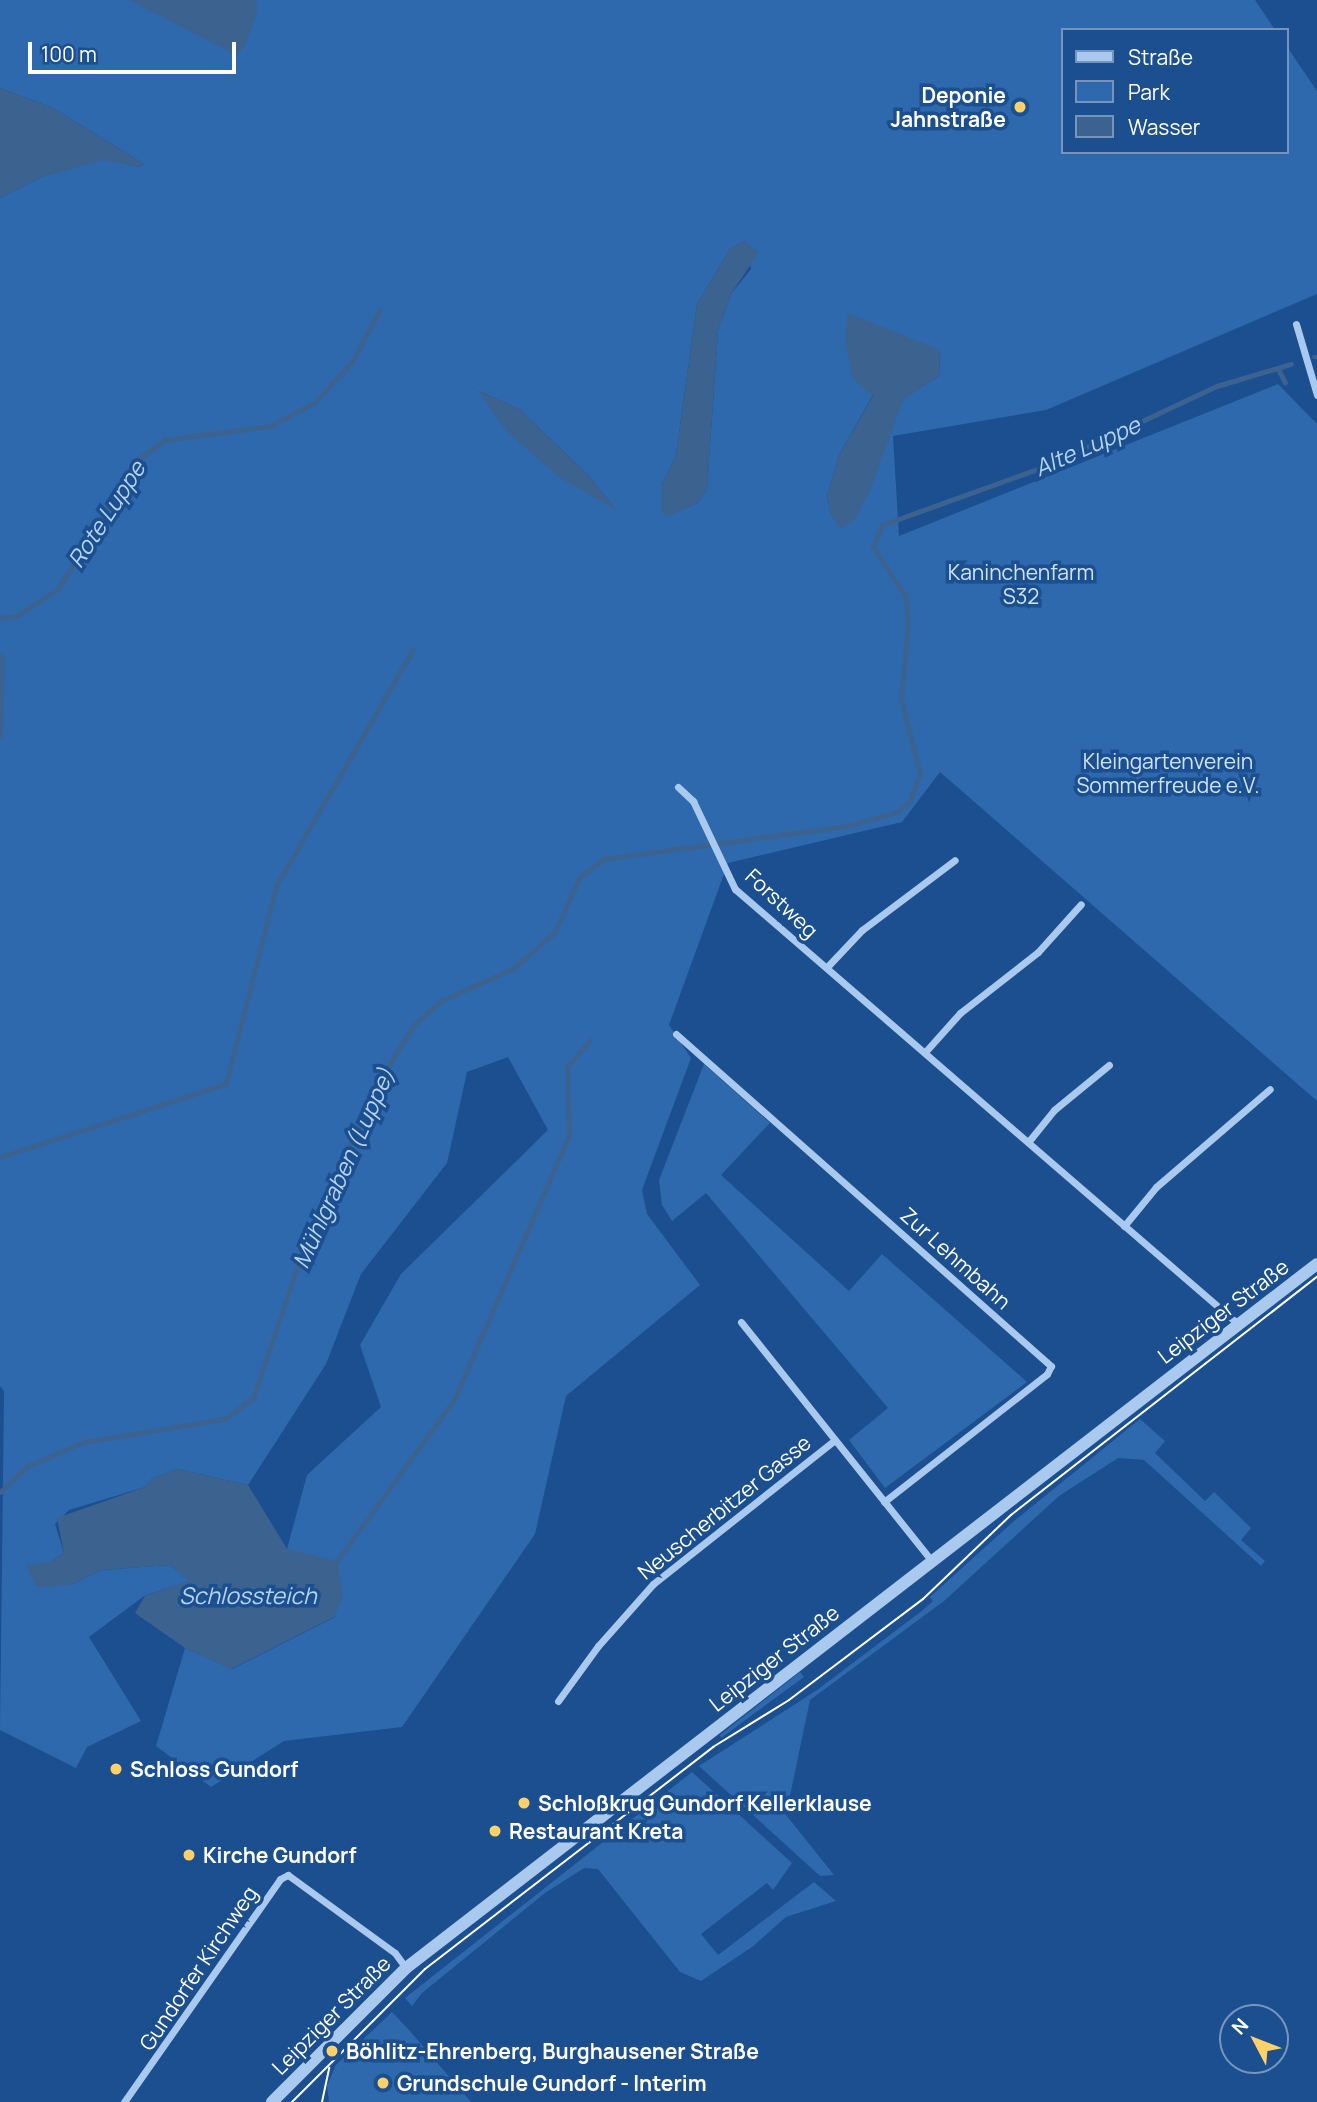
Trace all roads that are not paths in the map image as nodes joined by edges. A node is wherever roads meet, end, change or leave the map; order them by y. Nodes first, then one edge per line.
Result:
1 (1296, 324) dead end
2 (1317, 395) edge
3 (678, 787) dead end
4 (955, 860) dead end
5 (1080, 904) dead end
6 (827, 967) junction
7 (676, 1034) dead end
8 (926, 1051) junction
9 (1109, 1065) dead end
10 (1270, 1089) dead end
11 (1029, 1141) junction
12 (1124, 1226) junction
13 (1317, 1264) edge
14 (741, 1322) dead end
15 (1238, 1324) junction
16 (835, 1440) junction
17 (884, 1502) junction
18 (932, 1561) junction
19 (558, 1701) dead end
20 (406, 1968) junction
21 (124, 2102) edge
22 (272, 2102) edge

1 - 2 street
3 - 6 street, Forstweg
4 - 6 street
5 - 8 street
6 - 8 street, Forstweg
7 - 17 street, Zur Lehmbahn
8 - 11 street, Forstweg
9 - 11 street
10 - 12 street
11 - 12 street, Forstweg
12 - 15 street, Forstweg
13 - 15 street, Leipziger Straße
14 - 16 street
15 - 18 street, Leipziger Straße
16 - 17 street
16 - 19 street, Neuscherbitzer Gasse
17 - 18 street
18 - 20 street, Leipziger Straße
20 - 21 street, Gundorfer Kirchweg
20 - 22 street, Leipziger Straße

